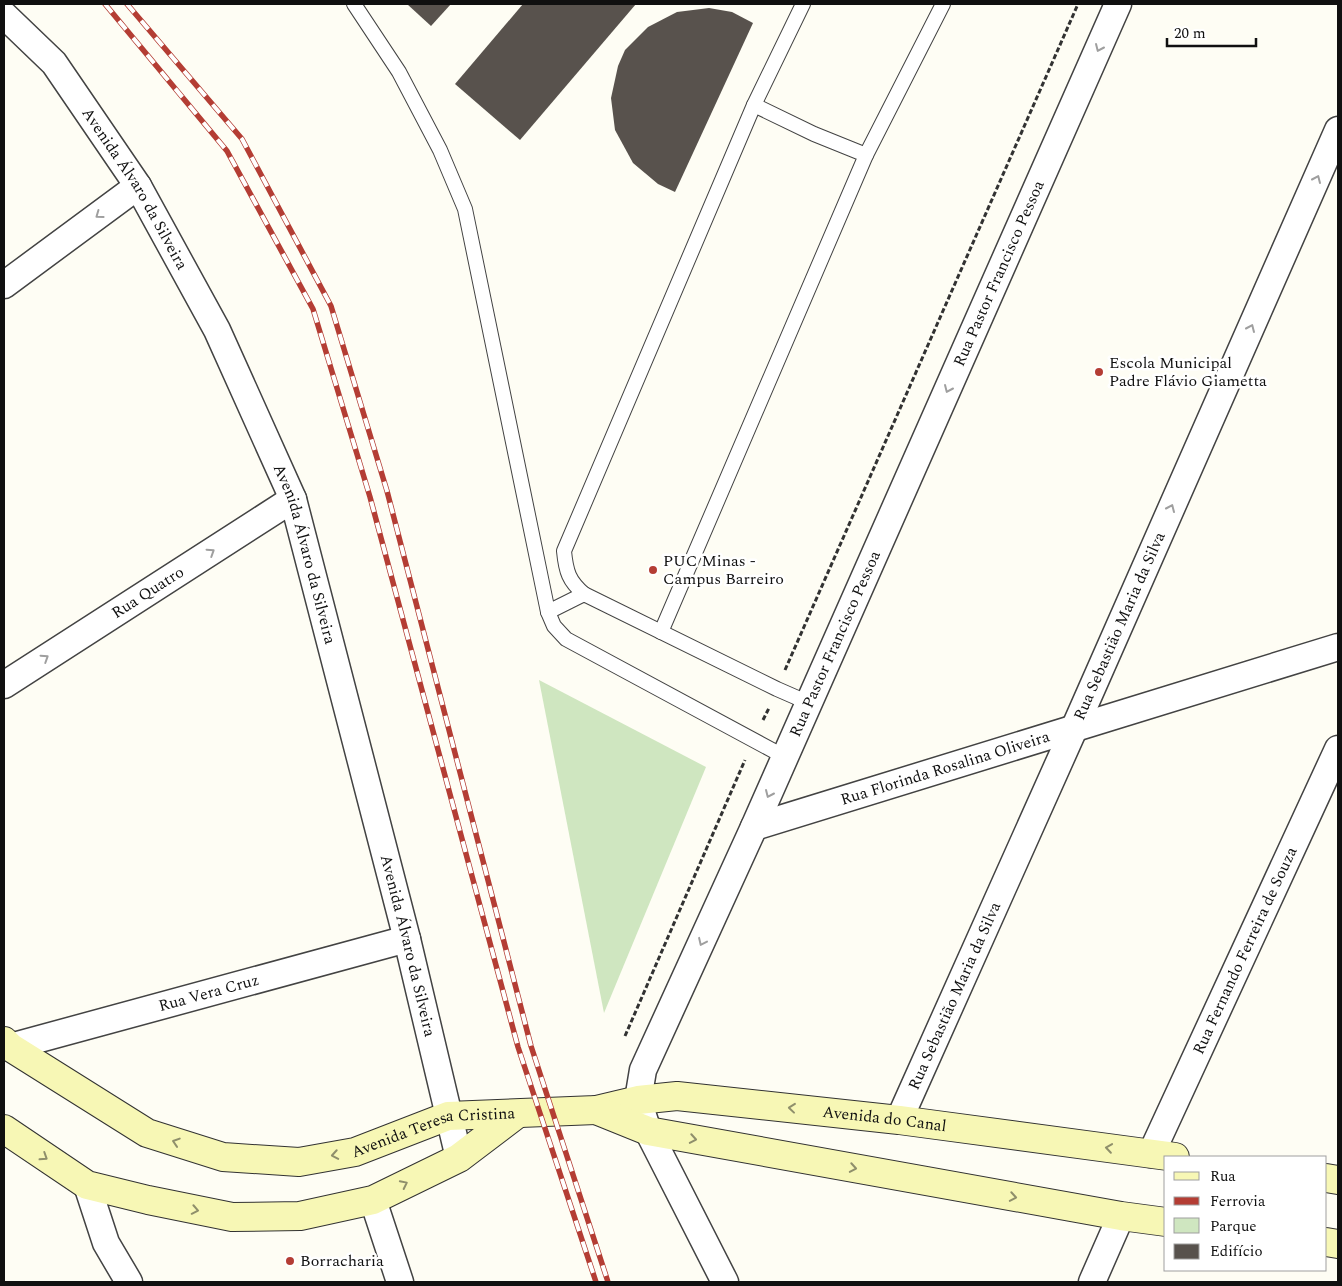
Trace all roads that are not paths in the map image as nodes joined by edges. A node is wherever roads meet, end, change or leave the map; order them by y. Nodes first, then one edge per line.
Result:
1 (354, 4) edge
2 (803, 4) edge
3 (943, 4) edge
4 (1118, 4) edge
5 (4, 15) edge
6 (754, 105) junction
7 (1338, 130) edge
8 (866, 155) junction
9 (138, 186) junction
10 (4, 285) edge
11 (293, 499) junction
12 (584, 594) junction
13 (548, 612) junction
14 (661, 632) junction
15 (1338, 647) edge
16 (4, 685) edge
17 (809, 703) junction
18 (1074, 729) junction
19 (1338, 749) edge
20 (785, 757) junction
21 (754, 828) junction
22 (407, 939) junction
23 (7, 1044) edge
24 (638, 1100) junction
25 (596, 1110) junction
26 (517, 1114) junction
27 (448, 1116) junction
28 (899, 1120) junction
29 (4, 1129) edge
30 (648, 1131) junction
31 (1163, 1156) edge
32 (460, 1158) junction
33 (88, 1185) junction
34 (373, 1200) junction
35 (1121, 1216) junction
36 (1164, 1222) edge
37 (129, 1282) edge
38 (400, 1282) edge
39 (724, 1282) edge
40 (1092, 1282) edge

1 - 13 lane
2 - 6 lane
3 - 8 lane
4 -> 17 street, Rua Pastor Francisco Pessoa
5 - 9 street, Avenida Álvaro da Silveira
6 - 8 lane
6 - 12 lane
18 -> 7 street, Rua Sebastião Maria da Silva
8 - 14 lane
9 -> 10 street
9 - 11 street, Avenida Álvaro da Silveira
16 -> 11 street, Rua Quatro
11 - 22 street, Avenida Álvaro da Silveira
12 - 13 lane
12 - 14 lane
13 - 20 lane
14 - 17 lane
15 - 18 street, Rua Florinda Rosalina Oliveira
17 - 20 street, Rua Pastor Francisco Pessoa
18 - 21 street, Rua Florinda Rosalina Oliveira
18 - 28 street, Rua Sebastião Maria da Silva
19 - 31 street, Rua Fernando Ferreira de Souza
20 -> 21 street, Rua Pastor Francisco Pessoa
21 -> 24 street, Rua Pastor Francisco Pessoa
22 - 23 street, Rua Vera Cruz
22 - 27 street, Avenida Álvaro da Silveira
27 -> 23 main road, Avenida Teresa Cristina
24 - 25 main road, Avenida do Canal
28 -> 24 main road, Avenida do Canal
24 - 30 street, Rua Pastor Francisco Pessoa
25 - 26 main road, Avenida do Canal
25 - 30 main road, Avenida do Canal
26 - 27 main road, Avenida Teresa Cristina
26 - 32 main road, Avenida Teresa Cristina
27 - 32 street, Avenida Álvaro da Silveira
31 -> 28 main road, Avenida do Canal
29 -> 33 main road, Avenida Teresa Cristina
30 -> 35 main road, Avenida do Canal
30 - 39 street, Rua Pastor Francisco Pessoa
34 -> 32 main road, Avenida Teresa Cristina
33 -> 34 main road, Avenida Teresa Cristina
33 - 37 street
34 - 38 street
35 - 36 main road, Avenida do Canal
35 - 40 street

